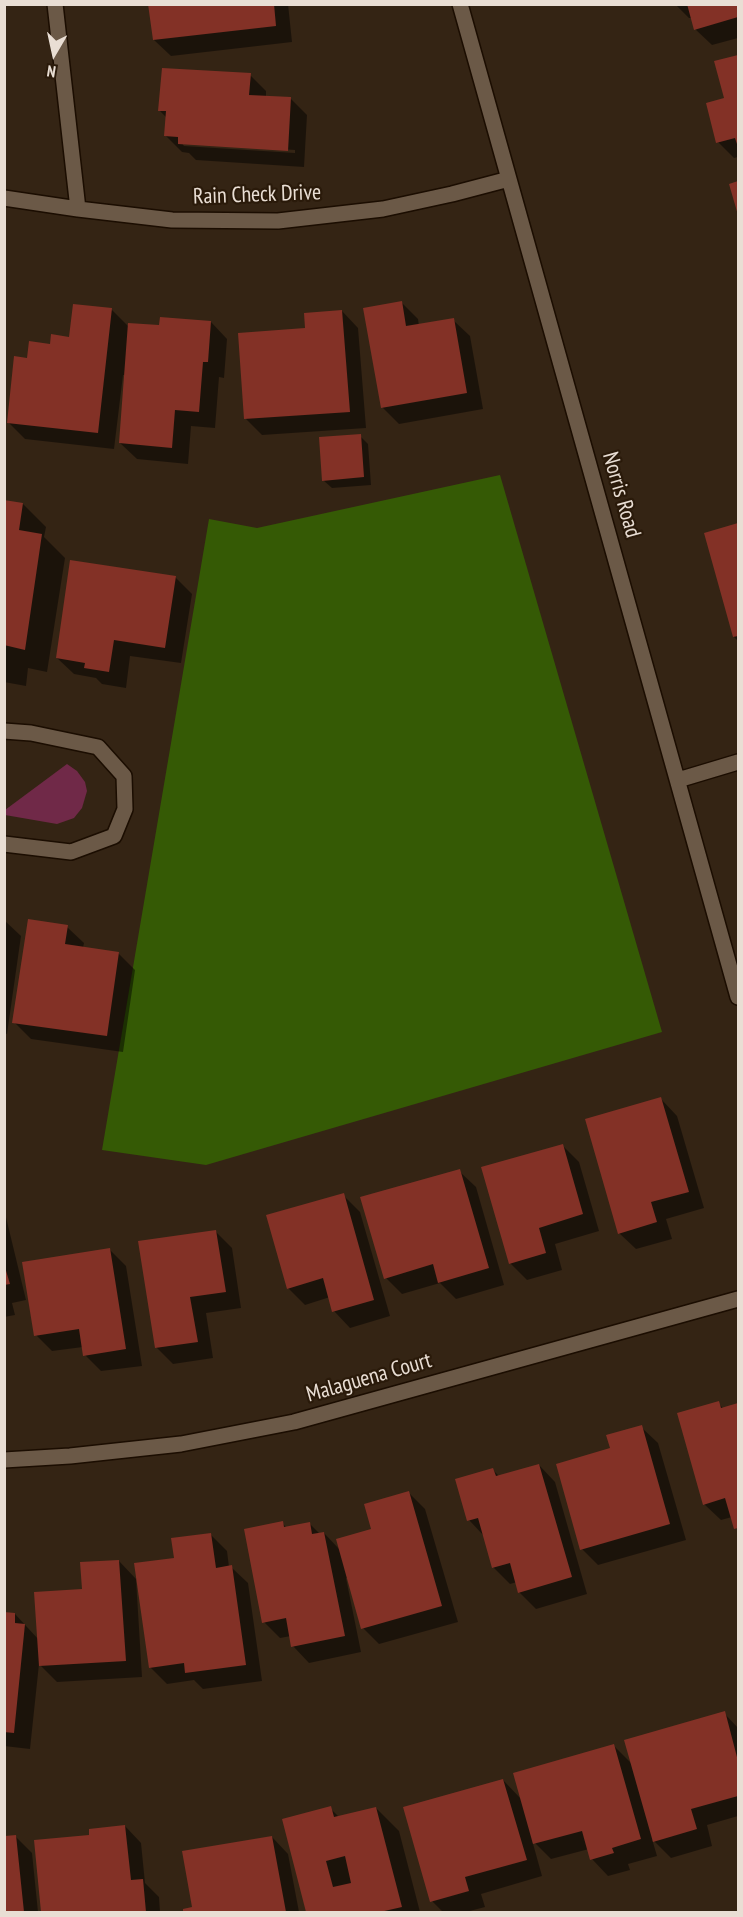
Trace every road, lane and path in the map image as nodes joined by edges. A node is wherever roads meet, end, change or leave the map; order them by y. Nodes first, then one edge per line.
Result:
1 (55, 4) edge
2 (460, 4) edge
3 (509, 179) junction
4 (4, 198) edge
5 (78, 209) junction
6 (4, 731) edge
7 (738, 762) edge
8 (678, 780) junction
9 (4, 844) edge
10 (738, 997) edge
11 (738, 1299) edge
12 (4, 1460) edge

1 - 5 street
2 - 3 street, Norris Road
3 - 5 street, Rain Check Drive
3 - 8 street, Norris Road
4 - 5 street, Rain Check Drive
6 - 9 street
7 - 8 street
8 - 10 street, Norris Road
11 - 12 street, Malaguena Court

